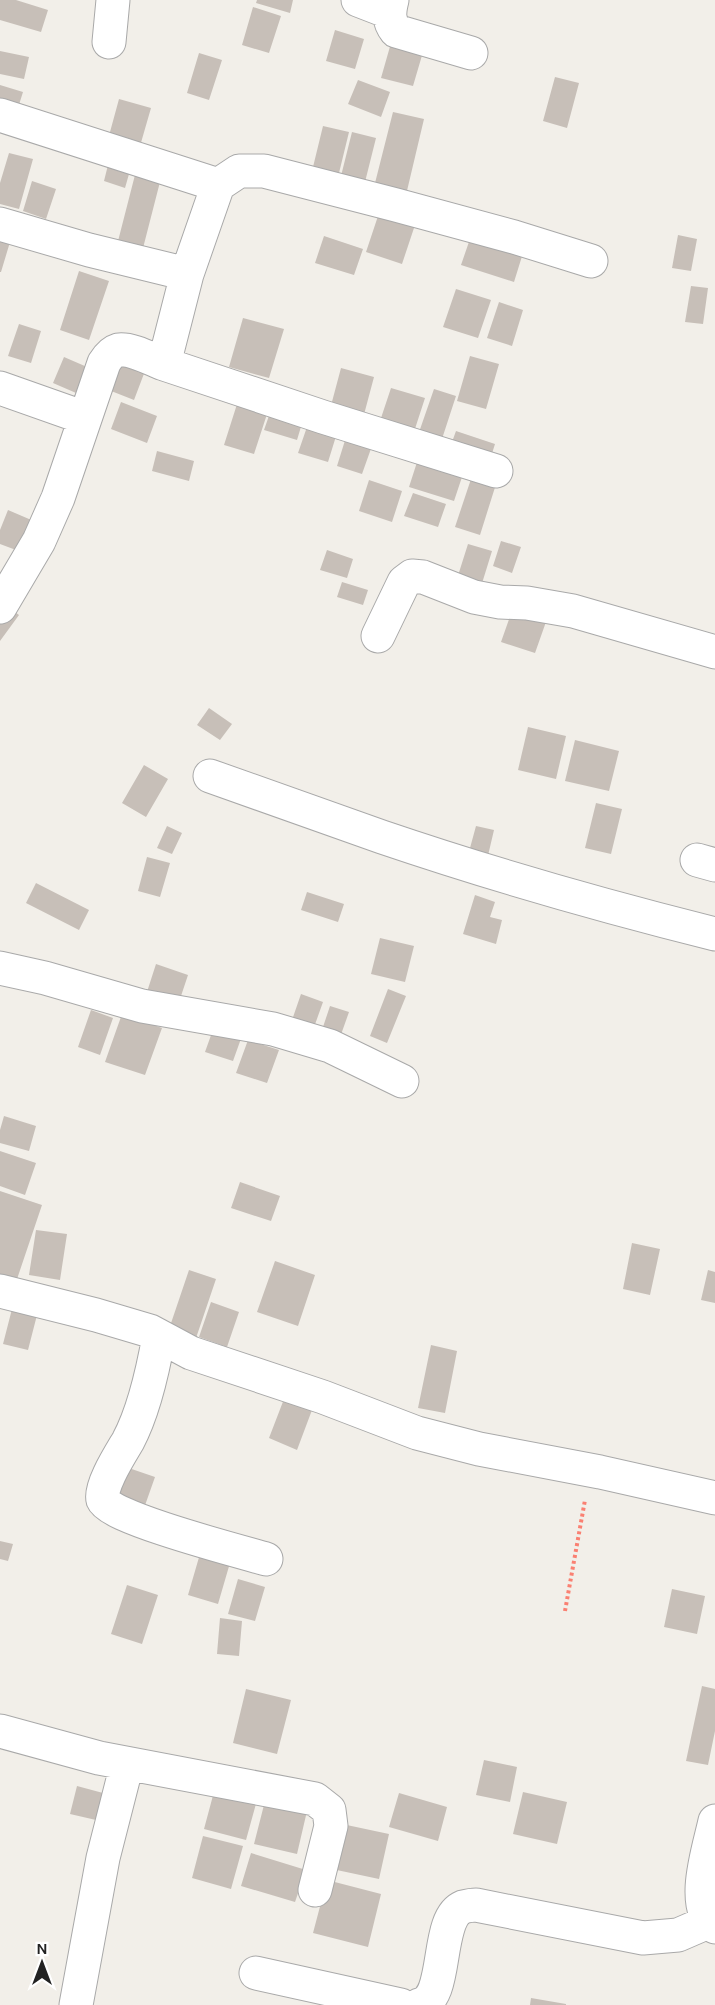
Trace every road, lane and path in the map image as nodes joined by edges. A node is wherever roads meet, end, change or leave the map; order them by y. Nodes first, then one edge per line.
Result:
1 (113, 0) edge
2 (358, 0) edge
3 (390, 6) edge
4 (109, 42) dead end
5 (471, 54) dead end
6 (0, 115) edge
7 (218, 185) junction
8 (0, 224) edge
9 (591, 261) dead end
10 (187, 274) junction
11 (164, 364) junction
12 (0, 388) edge
13 (85, 418) junction
14 (496, 471) dead end
15 (0, 607) edge
16 (378, 636) dead end
17 (715, 652) edge
18 (210, 776) dead end
19 (715, 934) edge
20 (0, 968) edge
21 (402, 1081) dead end
22 (0, 1291) edge
23 (159, 1336) junction
24 (591, 1470) junction
25 (715, 1498) edge
26 (266, 1559) dead end
27 (564, 1611) dead end
28 (0, 1731) edge
29 (127, 1764) junction
30 (715, 1821) edge
31 (315, 1890) dead end
32 (712, 1925) edge
33 (256, 1973) dead end
34 (76, 2005) edge
35 (401, 2005) edge
36 (419, 2005) edge

1 - 4 street
2 - 3 street
3 - 5 street
6 - 7 street
7 - 9 street
7 - 10 street
8 - 10 street
10 - 11 street
11 - 13 street
11 - 14 street
12 - 13 street
13 - 15 street
16 - 17 street
18 - 19 street
20 - 21 street
22 - 23 street
23 - 24 street
23 - 26 street
24 - 25 street
24 - 27 path
28 - 29 street
29 - 31 street
29 - 34 street
30 - 32 street
32 - 36 street
33 - 35 street

